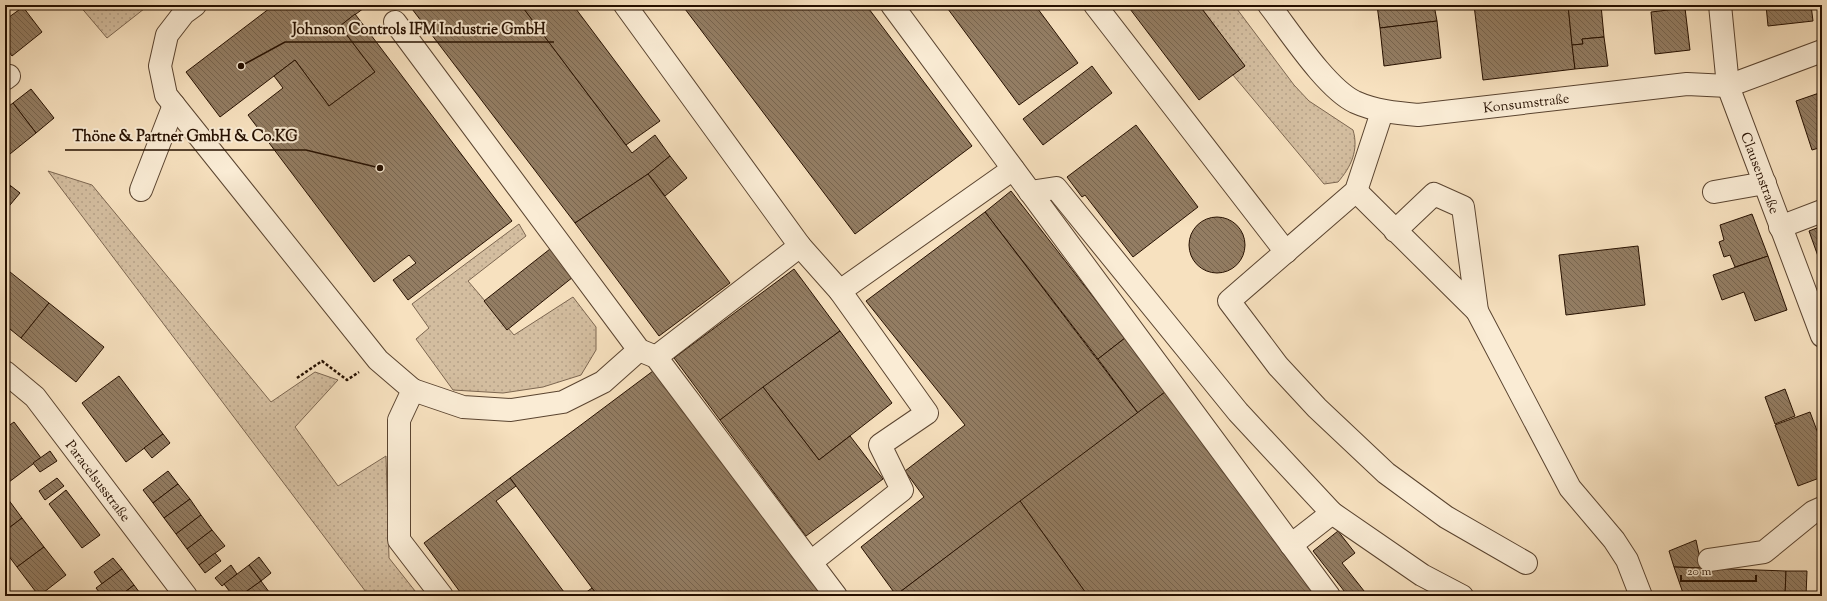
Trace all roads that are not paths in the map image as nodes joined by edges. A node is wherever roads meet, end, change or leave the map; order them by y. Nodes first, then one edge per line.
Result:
1 (195, 5) edge
2 (625, 5) edge
3 (892, 5) edge
4 (1095, 5) edge
5 (1269, 5) edge
6 (1720, 5) edge
7 (395, 22) dead end
8 (1822, 51) edge
9 (1728, 86) junction
10 (174, 105) junction
11 (1382, 112) junction
12 (1013, 169) junction
13 (1765, 183) junction
14 (141, 190) dead end
15 (1356, 191) junction
16 (1030, 192) junction
17 (1714, 192) dead end
18 (1822, 211) edge
19 (1780, 227) junction
20 (1395, 231) junction
21 (800, 246) junction
22 (1286, 252) junction
23 (840, 291) junction
24 (1477, 311) junction
25 (1822, 336) edge
26 (647, 354) junction
27 (5, 372) edge
28 (413, 390) junction
29 (1822, 508) edge
30 (1332, 513) junction
31 (1291, 545) junction
32 (1709, 560) dead end
33 (811, 562) junction
34 (1526, 563) dead end
35 (186, 596) edge
36 (442, 596) edge
37 (836, 596) edge
38 (1329, 596) edge
39 (1462, 596) edge
40 (1641, 596) edge

1 - 10 street
2 - 21 street
3 - 12 street
4 - 22 street
5 - 11 street, Konsumstraße
6 - 9 street, Clausenstraße
7 - 26 street
8 - 9 street, Konsumstraße
9 - 11 street, Konsumstraße
9 - 13 street, Clausenstraße
10 - 14 street
10 - 28 street
11 - 15 street
12 - 16 street
12 - 23 street
13 - 17 street
13 - 19 street, Clausenstraße
15 - 20 street
15 - 22 street
16 - 30 street
16 - 31 street
18 - 19 street
19 - 25 street, Clausenstraße
20 - 24 street
20 - 24 street
21 - 23 street
21 - 26 street
22 - 34 street
23 - 33 street
24 - 40 street
26 - 28 street
26 - 33 street
27 - 35 street, Paracelsusstraße
28 - 36 street
29 - 32 street
30 - 31 street
30 - 39 street
31 - 38 street
33 - 37 street

